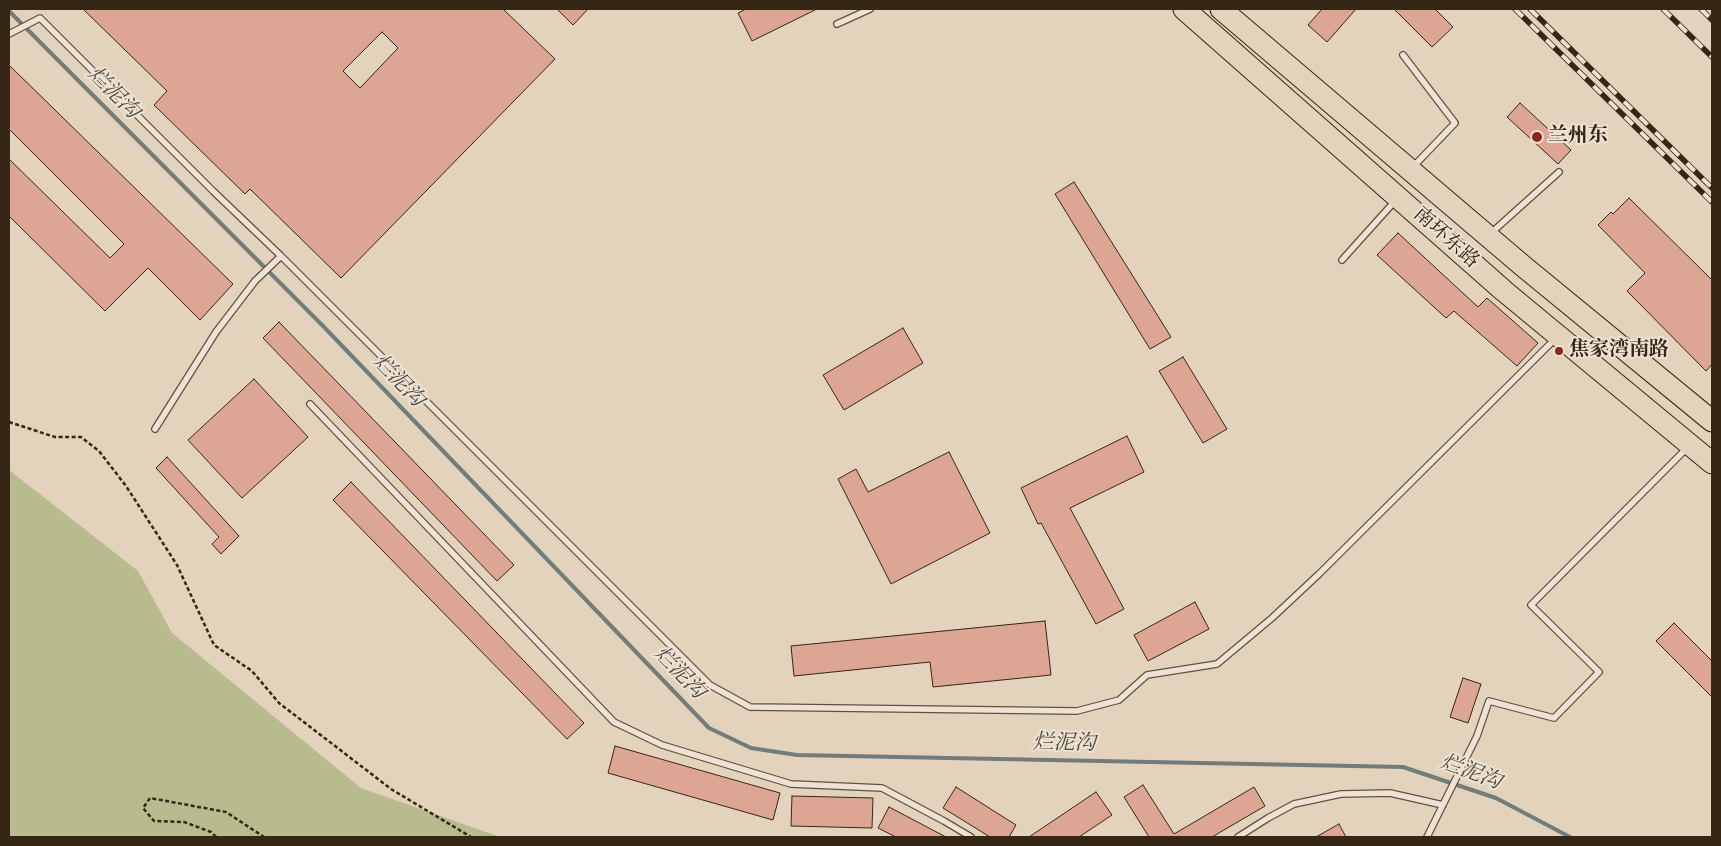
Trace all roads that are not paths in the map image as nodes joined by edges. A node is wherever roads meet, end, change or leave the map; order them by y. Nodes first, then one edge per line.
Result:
1 (870, 9) edge
2 (1184, 9) edge
3 (1225, 10) edge
4 (837, 24) dead end
5 (9, 34) edge
6 (1403, 55) dead end
7 (1410, 169) junction
8 (1559, 172) dead end
9 (1398, 198) junction
10 (1489, 235) junction
11 (281, 256) junction
12 (1342, 260) dead end
13 (1523, 266) junction
14 (1504, 291) junction
15 (1558, 336) junction
16 (310, 404) dead end
17 (1712, 421) edge
18 (155, 429) dead end
19 (1690, 444) junction
20 (1712, 463) edge
21 (1443, 805) junction
22 (971, 837) edge
23 (1238, 837) edge
24 (1427, 837) edge

1 - 4 lane
2 - 9 highway, 南环东路
3 - 7 highway, 南环东路
5 - 11 lane
6 - 7 lane
7 - 10 highway, 南环东路
8 - 10 lane
9 - 12 lane
9 - 14 highway, 南环东路
10 - 13 highway, 南环东路
11 - 15 lane
11 - 18 lane
13 - 14 highway
13 - 17 highway, 南环东路
14 - 15 highway, 南环东路
15 - 19 highway, 南环东路
16 - 22 lane
19 - 20 highway, 南环东路
19 - 21 lane
21 - 23 lane
21 - 24 lane

